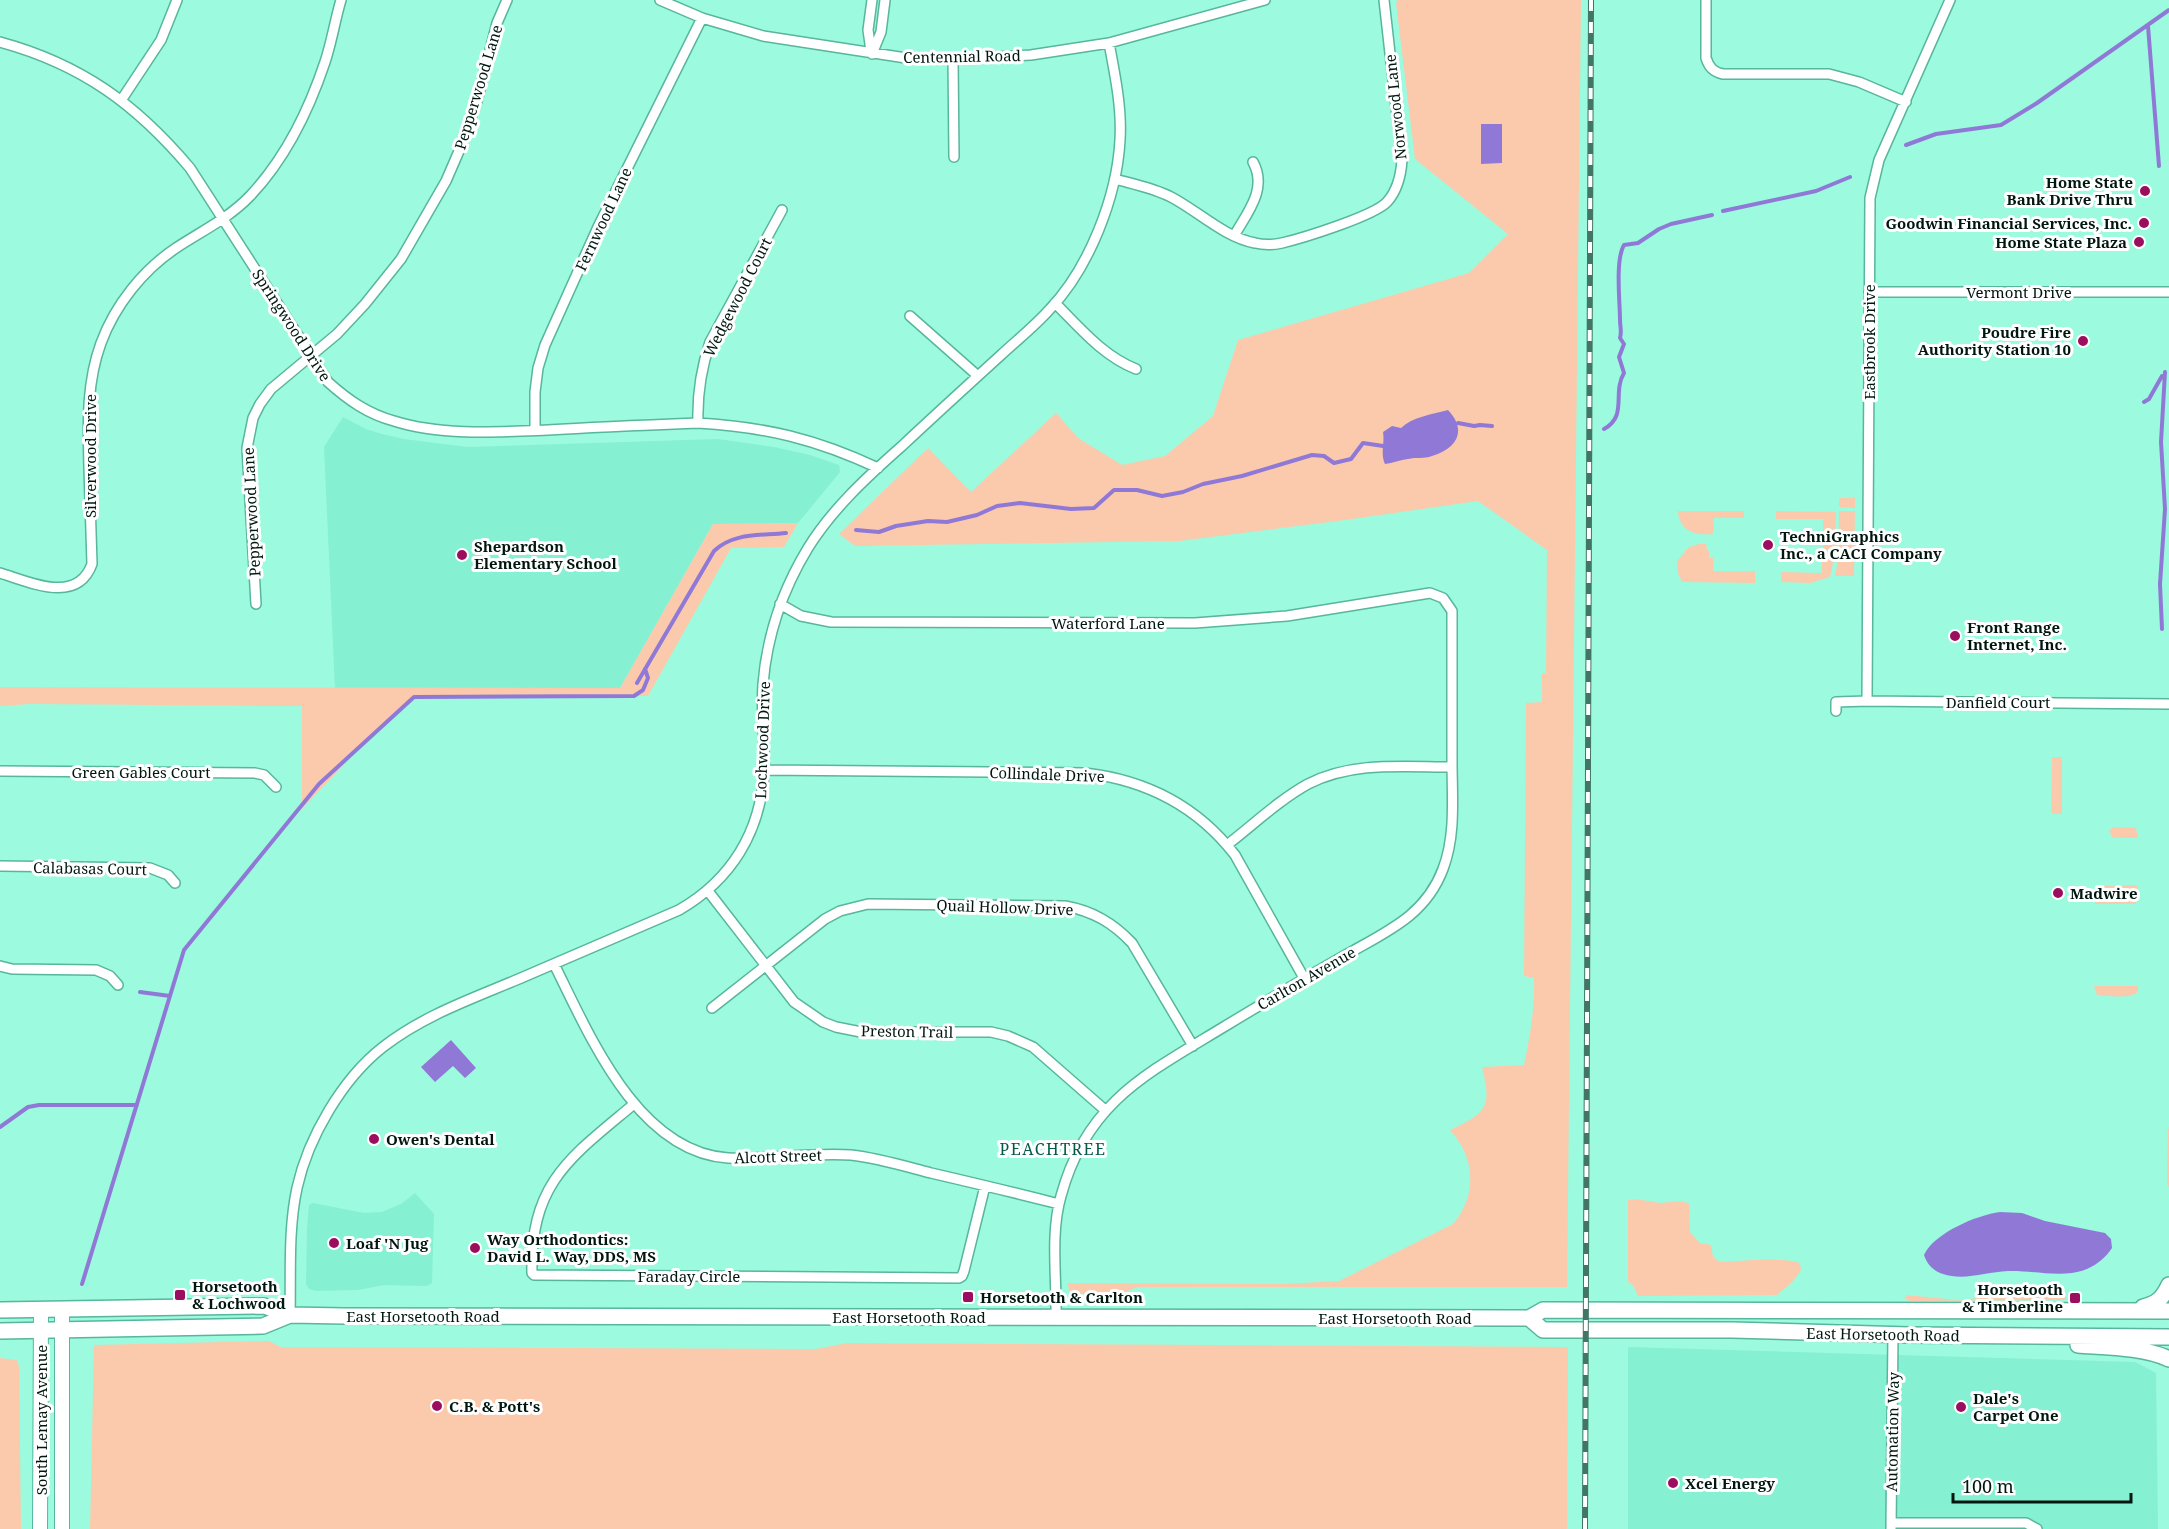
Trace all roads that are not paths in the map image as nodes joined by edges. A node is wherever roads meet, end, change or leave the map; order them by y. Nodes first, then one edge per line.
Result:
1 (177, 0) edge
2 (341, 0) edge
3 (507, 0) edge
4 (660, 0) edge
5 (872, 0) edge
6 (885, 0) edge
7 (1265, 0) edge
8 (1384, 0) edge
9 (1706, 0) edge
10 (1950, 0) edge
11 (702, 18) junction
12 (0, 42) edge
13 (1109, 43) junction
14 (872, 54) junction
15 (953, 59) junction
16 (122, 99) junction
17 (1906, 102) junction
18 (954, 157) dead end
19 (1253, 162) dead end
20 (1115, 179) junction
21 (782, 210) dead end
22 (224, 219) junction
23 (1234, 236) junction
24 (1869, 292) junction
25 (2169, 292) edge
26 (1055, 303) junction
27 (910, 316) dead end
28 (311, 356) junction
29 (1136, 369) dead end
30 (978, 376) junction
31 (698, 423) junction
32 (535, 430) junction
33 (878, 468) junction
34 (0, 573) edge
35 (1437, 595) joint
36 (256, 604) dead end
37 (780, 604) junction
38 (1867, 701) junction
39 (2169, 704) edge
40 (1836, 711) dead end
41 (1452, 767) junction
42 (764, 770) junction
43 (0, 771) edge
44 (276, 787) dead end
45 (1227, 845) junction
46 (0, 867) edge
47 (175, 883) dead end
48 (708, 891) junction
49 (554, 964) junction
50 (0, 966) edge
51 (766, 966) junction
52 (1304, 978) junction
53 (118, 985) dead end
54 (712, 1008) dead end
55 (1193, 1046) junction
56 (634, 1104) junction
57 (1105, 1110) junction
58 (985, 1186) junction
59 (1059, 1204) junction
60 (2169, 1285) edge
61 (0, 1310) edge
62 (41, 1310) junction
63 (2130, 1310) junction
64 (62, 1311) junction
65 (2169, 1311) edge
66 (290, 1315) junction
67 (1056, 1318) junction
68 (1529, 1318) junction
69 (0, 1330) edge
70 (41, 1330) junction
71 (62, 1331) junction
72 (1893, 1334) junction
73 (2000, 1336) junction
74 (2169, 1336) edge
75 (2169, 1359) edge
76 (1891, 1526) edge
77 (40, 1529) edge
78 (62, 1529) edge
79 (2037, 1529) edge

1 - 16 street
2 - 22 street, Silverwood Drive
3 - 28 street, Pepperwood Lane
4 - 11 street, Centennial Road
5 - 14 street
6 - 14 street
7 - 13 street, Centennial Road
8 - 23 street, Norwood Lane
9 - 17 street
10 - 17 street, Eastbrook Drive
11 - 14 street, Centennial Road
11 - 32 street, Fernwood Lane
12 - 16 street, Springwood Drive
13 - 15 street, Centennial Road
13 - 20 street, Lochwood Drive
14 - 15 street, Centennial Road
15 - 18 street
16 - 22 street, Springwood Drive
17 - 24 street, Eastbrook Drive
19 - 23 street
20 - 23 street, Norwood Lane
20 - 26 street, Lochwood Drive
21 - 31 street, Wedgewood Court
22 - 28 street, Springwood Drive
22 - 34 street, Silverwood Drive
24 - 25 street, Vermont Drive
24 - 38 street, Eastbrook Drive
26 - 29 street
26 - 30 street, Lochwood Drive
27 - 30 street
28 - 32 street, Springwood Drive
28 - 36 street, Pepperwood Lane
30 - 33 street, Lochwood Drive
31 - 32 street, Springwood Drive
31 - 33 street, Springwood Drive
33 - 37 street, Lochwood Drive
35 - 37 street, Waterford Lane
35 - 41 street, Carlton Avenue
37 - 42 street, Lochwood Drive
38 - 39 street, Danfield Court
38 - 40 street, Danfield Court
41 - 45 street
41 - 52 street, Carlton Avenue
42 - 45 street, Collindale Drive
42 - 48 street, Lochwood Drive
43 - 44 street, Green Gables Court
45 - 52 street, Collindale Drive
46 - 47 street, Calabasas Court
48 - 49 street, Lochwood Drive
48 - 51 street, Preston Trail
49 - 56 street, Alcott Street
49 - 66 street, Lochwood Drive
50 - 53 street
51 - 54 street, Quail Hollow Drive
51 - 55 street, Quail Hollow Drive
51 - 57 street, Preston Trail
52 - 55 street, Carlton Avenue
55 - 57 street, Carlton Avenue
56 - 58 street, Alcott Street
56 - 58 street, Faraday Circle
57 - 59 street, Carlton Avenue
58 - 59 street, Alcott Street
59 - 67 street, Carlton Avenue
60 - 63 main road
61 - 62 main road, East Horsetooth Road
62 - 64 main road, East Horsetooth Road
62 - 70 main road, South Lemay Avenue
63 - 65 main road, East Horsetooth Road
63 - 68 main road, East Horsetooth Road
64 - 66 main road, East Horsetooth Road
64 - 71 main road, South Lemay Avenue
66 - 67 main road, East Horsetooth Road
66 - 71 main road, East Horsetooth Road
67 - 68 main road, East Horsetooth Road
68 - 72 main road, East Horsetooth Road
69 - 70 main road, East Horsetooth Road
70 - 71 main road, East Horsetooth Road
70 - 77 main road, South Lemay Avenue
71 - 78 main road, South Lemay Avenue
72 - 73 main road, East Horsetooth Road
72 - 76 street, Automation Way
73 - 74 main road, East Horsetooth Road
73 - 75 main road
76 - 79 street

